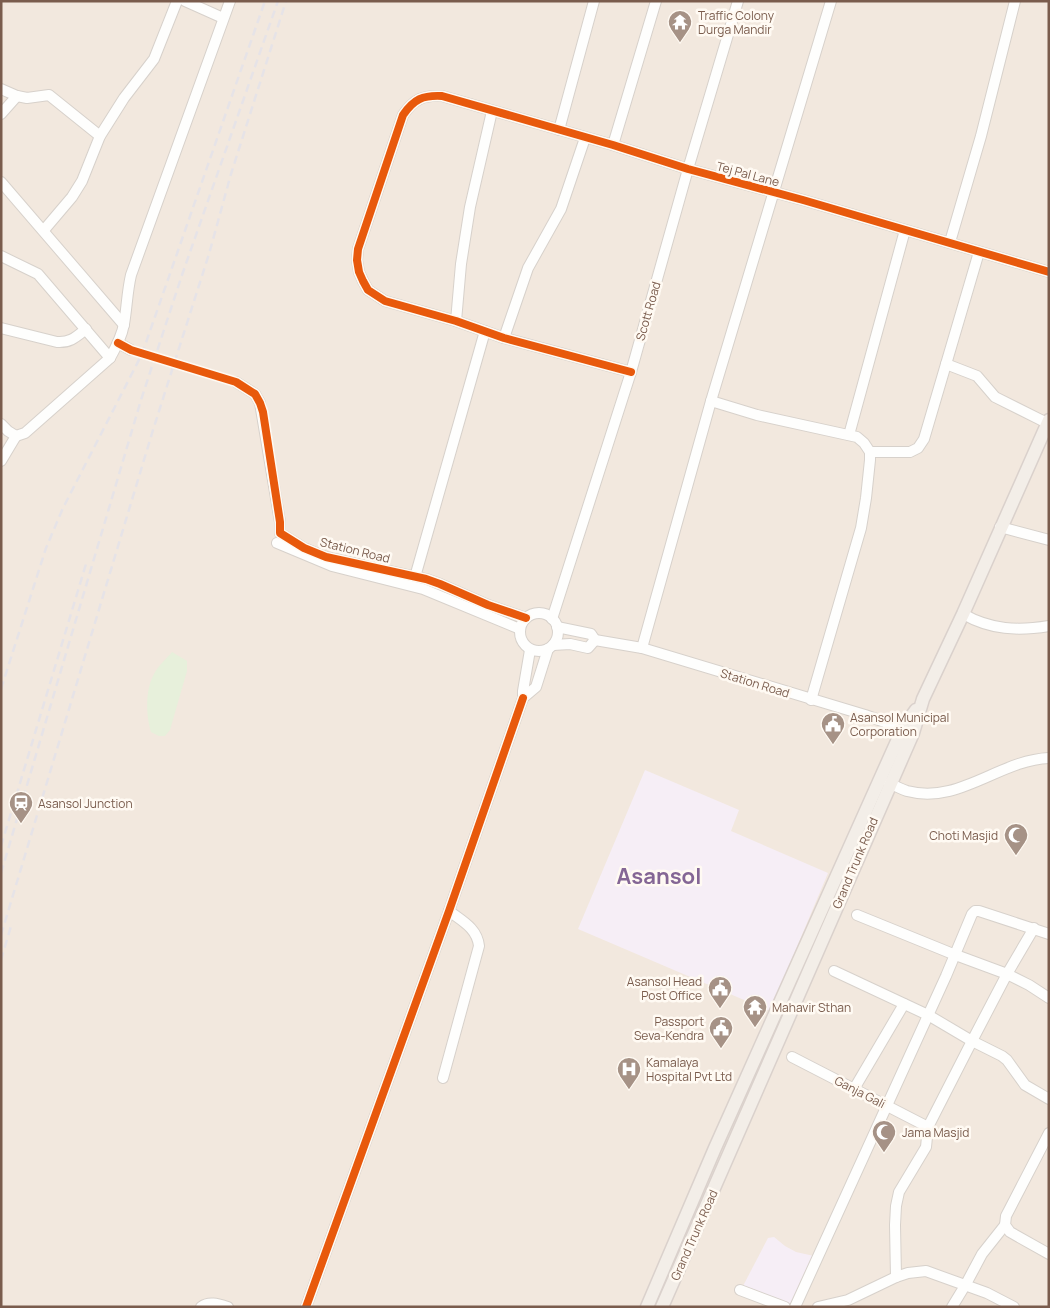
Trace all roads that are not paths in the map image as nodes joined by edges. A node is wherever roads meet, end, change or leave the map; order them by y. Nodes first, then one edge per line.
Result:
1 (177, 1) edge
2 (185, 1) edge
3 (230, 1) edge
4 (594, 1) edge
5 (656, 1) edge
6 (738, 1) edge
7 (831, 1) edge
8 (1015, 1) edge
9 (223, 18) junction
10 (1, 89) edge
11 (17, 96) junction
12 (492, 111) junction
13 (1, 114) edge
14 (559, 130) junction
15 (100, 136) junction
16 (585, 138) junction
17 (613, 146) junction
18 (688, 169) junction
19 (1, 182) edge
20 (773, 193) junction
21 (44, 230) junction
22 (905, 230) junction
23 (950, 242) junction
24 (979, 252) junction
25 (1, 256) edge
26 (1049, 272) edge
27 (456, 321) junction
28 (124, 325) junction
29 (1, 328) edge
30 (86, 329) junction
31 (485, 331) junction
32 (504, 338) junction
33 (118, 343) junction
34 (131, 350) tunnel mouth
35 (110, 358) junction
36 (946, 364) junction
37 (631, 372) junction
38 (236, 382) tunnel mouth
39 (711, 401) junction
40 (1048, 422) edge
41 (1, 424) edge
42 (849, 435) junction
43 (16, 436) junction
44 (870, 452) junction
45 (1, 461) edge
46 (1000, 527) junction
47 (278, 538) junction
48 (1049, 540) edge
49 (415, 577) junction
50 (963, 614) junction
51 (526, 618) junction
52 (555, 623) junction
53 (1049, 626) edge
54 (520, 629) junction
55 (595, 640) junction
56 (551, 647) junction
57 (642, 648) junction
58 (530, 650) junction
59 (523, 698) junction
60 (812, 700) junction
61 (908, 731) junction
62 (1049, 758) edge
63 (889, 783) junction
64 (449, 911) junction
65 (857, 915) dead end
66 (1034, 928) junction
67 (1049, 934) edge
68 (956, 954) junction
69 (834, 971) dead end
70 (1007, 974) junction
71 (1049, 998) edge
72 (904, 1004) junction
73 (928, 1014) junction
74 (972, 1041) junction
75 (792, 1057) dead end
76 (443, 1078) dead end
77 (854, 1089) junction
78 (1049, 1099) edge
79 (886, 1105) junction
80 (928, 1127) junction
81 (1049, 1133) edge
82 (1005, 1225) junction
83 (1049, 1254) edge
84 (896, 1277) junction
85 (966, 1284) junction
86 (740, 1290) dead end
87 (201, 1307) edge
88 (228, 1307) edge
89 (306, 1307) edge
90 (647, 1307) edge
91 (662, 1307) edge
92 (785, 1307) edge
93 (795, 1307) edge
94 (818, 1307) edge
95 (952, 1307) edge
96 (1014, 1307) edge

1 - 15 street
2 - 9 street
3 - 9 street
4 - 14 street
5 - 17 street
6 - 18 street, Scott Road
7 - 20 street
8 - 23 street
9 - 28 street
10 - 11 street
11 - 13 street
11 - 15 street
12 - 14 street, Tej Pal Lane
12 - 27 street
12 - 27 street, Tej Pal Lane
14 - 16 street, Tej Pal Lane
15 - 21 street
16 - 17 street, Tej Pal Lane
16 - 32 street
17 - 18 street, Tej Pal Lane
18 - 20 street, Tej Pal Lane
18 - 37 street, Scott Road
19 - 21 street
20 - 22 street, Tej Pal Lane
20 - 39 street
21 - 28 street
22 - 23 street, Tej Pal Lane
22 - 42 street
23 - 24 street, Tej Pal Lane
24 - 26 street, Tej Pal Lane
24 - 36 street
25 - 30 street
27 - 31 street
28 - 33 street
29 - 30 street
30 - 35 street
31 - 32 street
31 - 49 street
32 - 37 street
33 - 34 street
33 - 35 street
35 - 43 street
36 - 40 street
36 - 44 street
37 - 52 street, Scott Road
38 - 47 street
39 - 42 street
39 - 57 street
40 - 46 main road, Grand Trunk Road
41 - 43 street
42 - 44 street
43 - 45 street
44 - 60 street
46 - 48 street
46 - 50 main road, Grand Trunk Road
47 - 49 street, Station Road
47 - 54 street, Station Road
49 - 51 street, Station Road
50 - 53 street
50 - 61 main road, Grand Trunk Road
51 - 52 street
51 - 54 street
52 - 55 street, Station Road
52 - 56 street
54 - 58 street
55 - 56 street, Station Road
55 - 57 street, Station Road
56 - 58 street
56 - 59 street
57 - 60 street, Station Road
58 - 59 street
59 - 64 street
60 - 61 street, Station Road
61 - 63 main road, Grand Trunk Road
61 - 90 main road
62 - 63 street
63 - 91 main road, Grand Trunk Road
64 - 76 street
64 - 89 street
65 - 68 street
66 - 67 street
66 - 68 street
66 - 70 street
68 - 70 street
68 - 73 street
69 - 72 street
70 - 71 street
70 - 74 street
72 - 73 street
72 - 77 street
73 - 74 street
73 - 79 street
74 - 78 street
74 - 80 street
75 - 77 street, Ganja Gali
77 - 79 street, Ganja Gali
79 - 80 street, Ganja Gali
79 - 93 street
80 - 84 street
81 - 82 street
82 - 83 street
82 - 85 street
84 - 85 street
84 - 94 street
85 - 95 street
85 - 96 street
86 - 92 street
87 - 88 street

